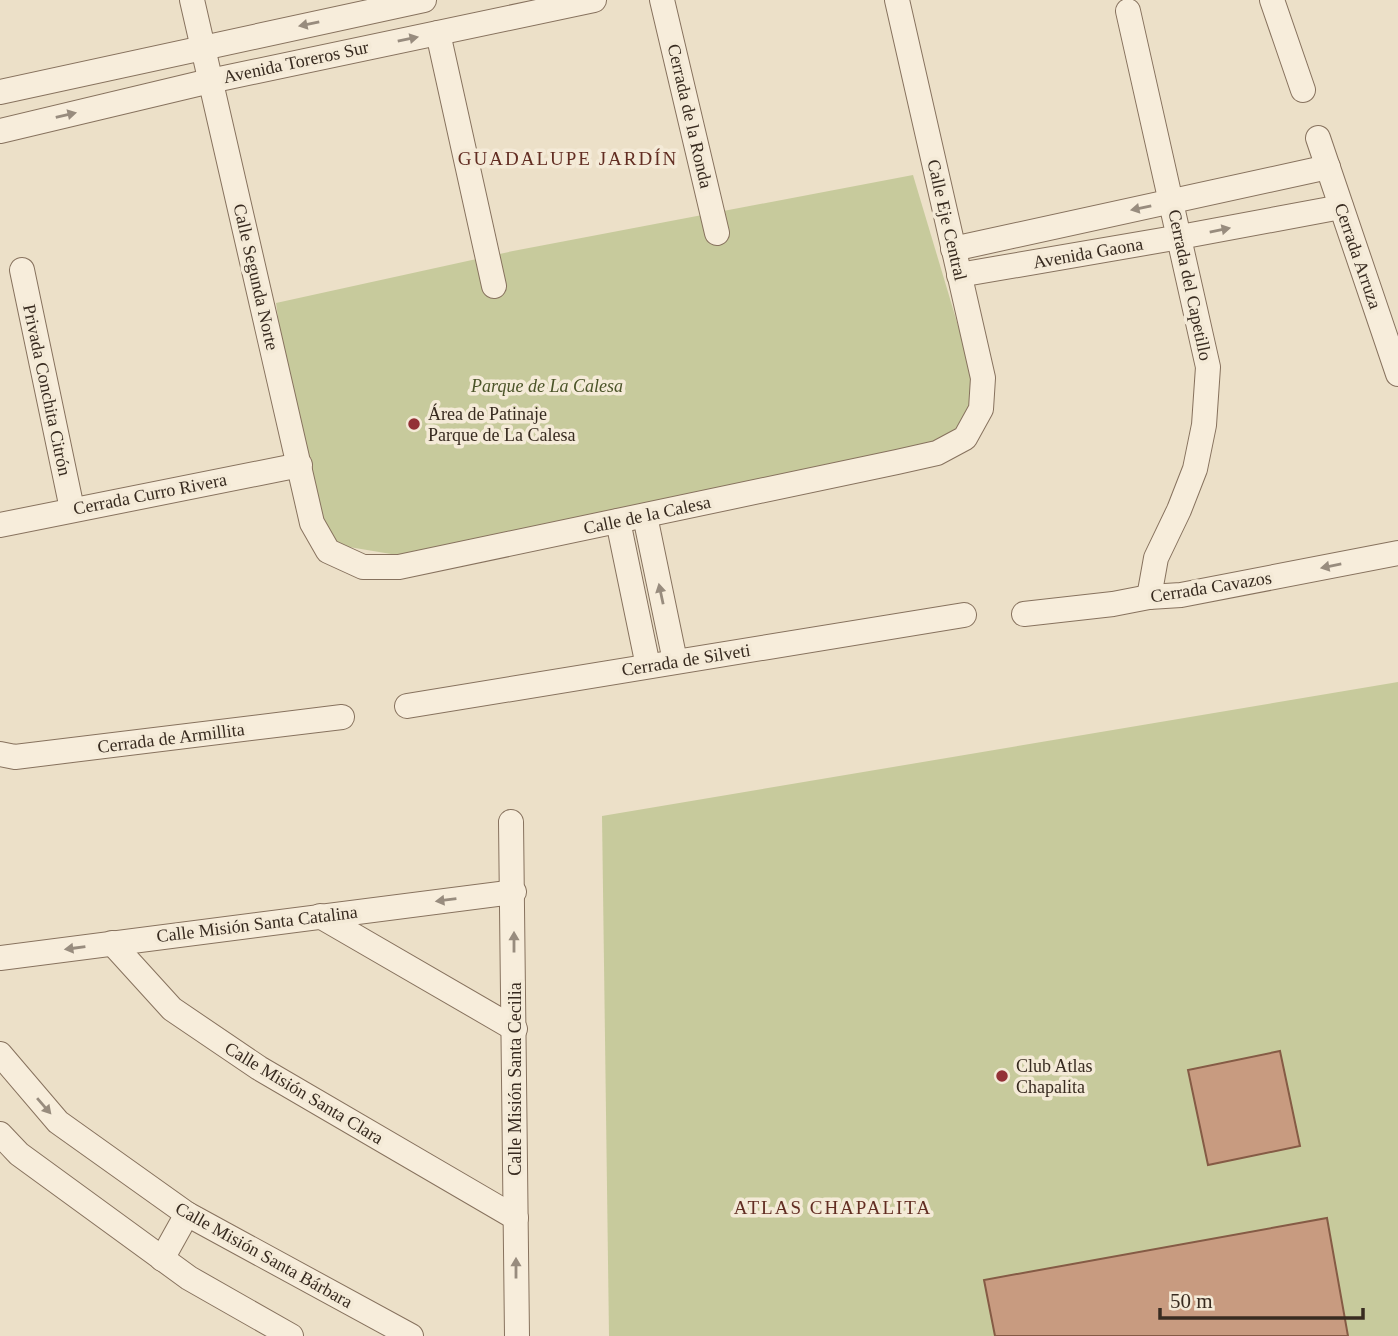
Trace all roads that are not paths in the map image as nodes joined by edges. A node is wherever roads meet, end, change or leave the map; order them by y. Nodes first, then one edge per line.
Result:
1 (192, 0) edge
2 (424, 0) edge
3 (594, 0) edge
4 (662, 0) edge
5 (897, 0) edge
6 (1272, 0) edge
7 (1128, 11) dead end
8 (438, 33) junction
9 (202, 47) junction
10 (210, 80) junction
11 (1303, 90) dead end
12 (0, 92) edge
13 (0, 131) edge
14 (1318, 138) dead end
15 (1328, 167) junction
16 (1172, 201) junction
17 (1341, 206) junction
18 (717, 233) dead end
19 (1180, 237) junction
20 (953, 249) junction
21 (22, 270) dead end
22 (959, 275) junction
23 (494, 286) dead end
24 (1398, 374) edge
25 (965, 438) joint
26 (300, 465) junction
27 (72, 509) junction
28 (645, 516) junction
29 (618, 521) junction
30 (0, 525) edge
31 (328, 551) joint
32 (1398, 553) edge
33 (1149, 597) junction
34 (1024, 614) dead end
35 (964, 615) dead end
36 (675, 661) junction
37 (648, 666) junction
38 (407, 706) dead end
39 (342, 717) dead end
40 (0, 754) edge
41 (511, 822) dead end
42 (514, 892) junction
43 (320, 916) junction
44 (112, 943) junction
45 (0, 958) edge
46 (514, 1029) junction
47 (0, 1054) edge
48 (0, 1134) edge
49 (187, 1214) junction
50 (516, 1218) junction
51 (162, 1259) junction
52 (291, 1336) edge
53 (411, 1336) edge
54 (517, 1336) edge

1 - 9 street, Calle Segunda Norte
2 -> 9 street, Avenida Toreros Sur
3 - 8 street, Avenida Toreros Sur
4 - 18 street, Cerrada de la Ronda
5 - 20 street, Calle Eje Central
6 - 11 street
7 - 16 street, Cerrada del Capetillo
10 -> 8 street, Avenida Toreros Sur
8 - 23 street
9 - 10 street, Calle Segunda Norte
9 - 12 street, Avenida Toreros Sur
13 -> 10 street, Avenida Toreros Sur
10 - 26 street, Calle Segunda Norte
14 - 15 street, Cerrada Arruza
15 - 16 street, Avenida Gaona
15 - 17 street, Cerrada Arruza
16 - 19 street, Cerrada del Capetillo
16 -> 20 street, Avenida Gaona
19 -> 17 street, Avenida Gaona
17 - 24 street, Cerrada Arruza
19 - 22 street, Avenida Gaona
19 - 33 street, Cerrada del Capetillo
20 - 22 street, Calle Eje Central
21 - 27 street, Privada Conchita Citrón
22 - 25 street, Calle Eje Central
25 - 28 street, Calle de la Calesa
26 - 27 street, Cerrada Curro Rivera
26 - 31 street, Calle Segunda Norte
27 - 30 street, Cerrada Curro Rivera
28 - 29 street, Calle de la Calesa
36 -> 28 street
29 - 31 street, Calle de la Calesa
29 - 37 street
32 -> 33 street, Cerrada Cavazos
33 - 34 street, Cerrada Cavazos
35 - 36 street, Cerrada de Silveti
36 - 37 street, Cerrada de Silveti
37 - 38 street, Cerrada de Silveti
39 - 40 street, Cerrada de Armillita
41 - 42 street, Calle Misión Santa Cecilia
42 -> 43 street, Calle Misión Santa Catalina
46 -> 42 street, Calle Misión Santa Cecilia
43 - 44 street, Calle Misión Santa Catalina
43 - 46 street
44 -> 45 street, Calle Misión Santa Catalina
44 - 50 street, Calle Misión Santa Clara
46 - 50 street, Calle Misión Santa Cecilia
47 -> 49 street, Calle Misión Santa Bárbara
48 - 51 street
49 - 51 street
49 - 53 street, Calle Misión Santa Bárbara
54 -> 50 street, Calle Misión Santa Cecilia
51 - 52 street

